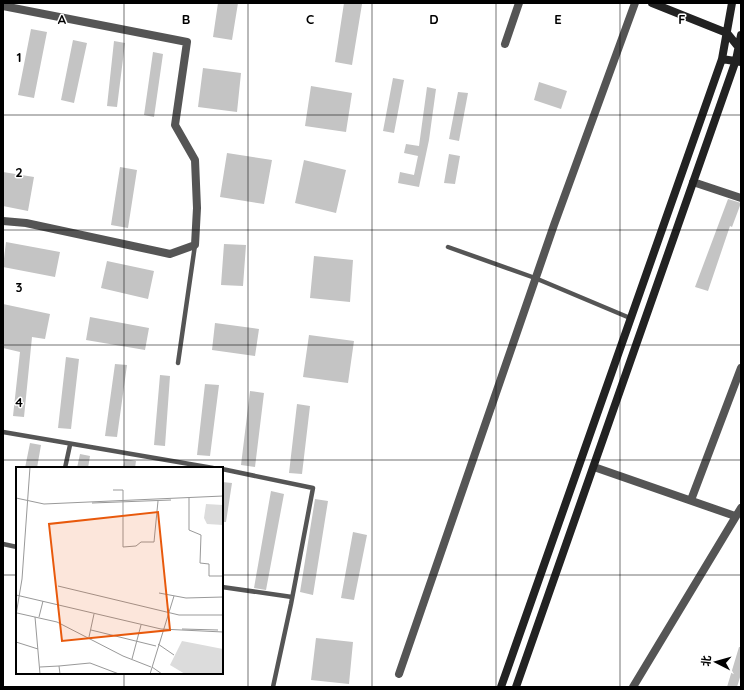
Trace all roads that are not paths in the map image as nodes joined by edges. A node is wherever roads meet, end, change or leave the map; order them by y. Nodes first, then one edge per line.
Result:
1 (518, 3) edge
2 (635, 3) edge
3 (652, 3) edge
4 (732, 3) edge
5 (3, 6) edge
6 (727, 33) junction
7 (741, 35) edge
8 (505, 44) dead end
9 (740, 48) edge
10 (722, 59) junction
11 (738, 61) edge
12 (693, 182) junction
13 (741, 198) edge
14 (3, 220) edge
15 (195, 245) junction
16 (448, 247) dead end
17 (535, 278) junction
18 (630, 318) junction
19 (178, 363) dead end
20 (741, 368) edge
21 (3, 432) edge
22 (70, 445) junction
23 (65, 467) edge
24 (207, 467) edge
25 (594, 467) junction
26 (223, 470) edge
27 (691, 500) junction
28 (741, 508) edge
29 (735, 516) junction
30 (3, 544) edge
31 (16, 547) edge
32 (223, 587) edge
33 (292, 597) junction
34 (399, 674) dead end
35 (273, 687) edge
36 (501, 687) edge
37 (516, 687) edge
38 (633, 687) edge

1 - 8 street
2 - 17 street
3 - 6 main road
4 - 6 main road
5 - 15 street
6 - 9 main road
6 - 10 main road
7 - 9 main road
9 - 11 main road
10 - 11 main road
10 - 18 main road
11 - 12 main road
12 - 13 street
12 - 25 main road
14 - 15 street
15 - 19 lane
16 - 17 lane
17 - 18 lane
17 - 34 street
18 - 36 main road
20 - 27 street
21 - 22 lane
22 - 23 lane
22 - 24 lane
25 - 27 street
25 - 37 main road
26 - 33 lane
27 - 29 street
28 - 29 street
29 - 38 street
30 - 31 lane
32 - 33 lane
33 - 35 lane

